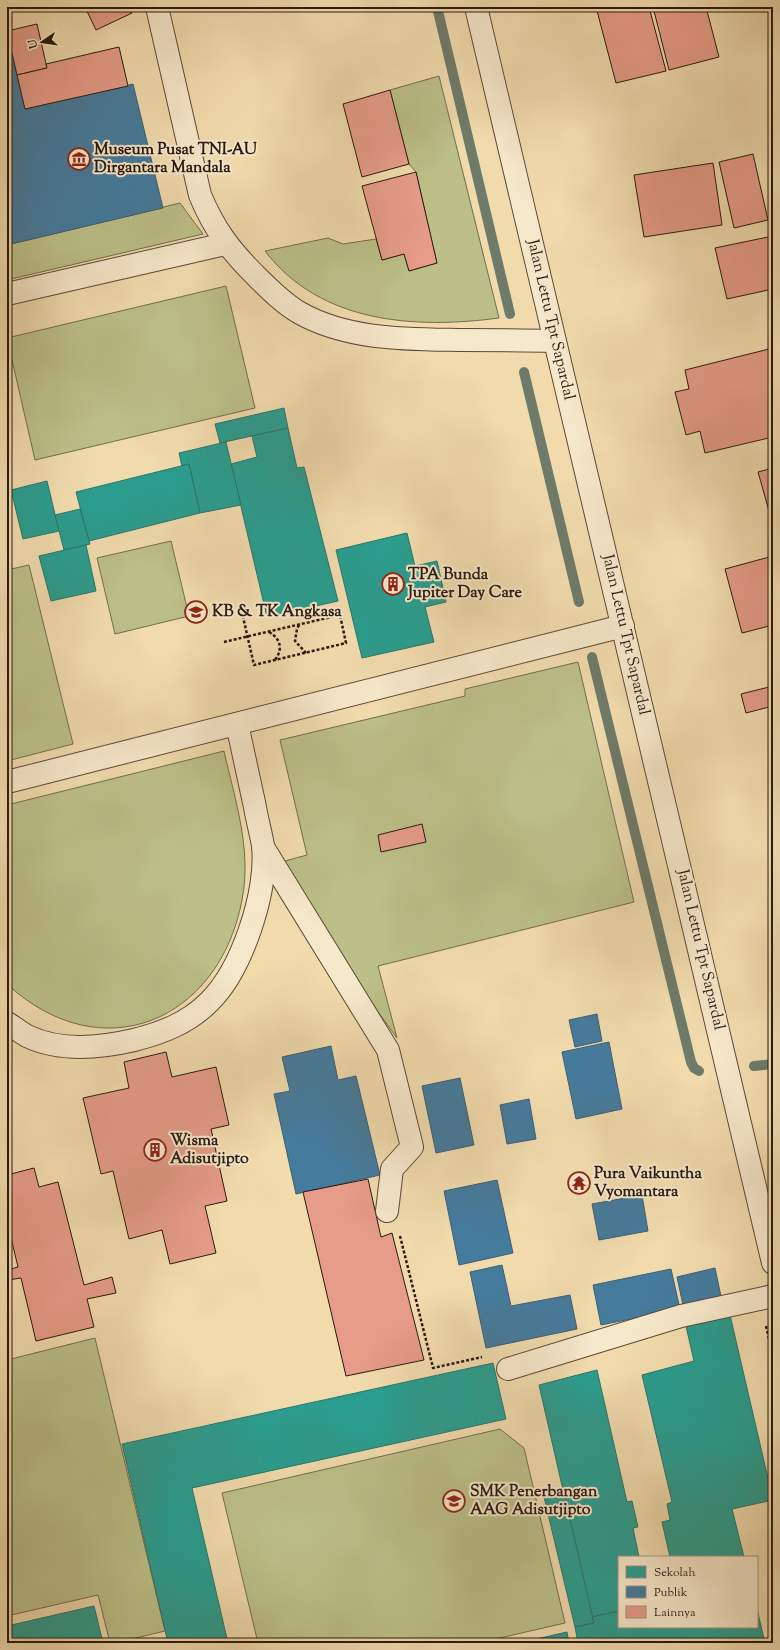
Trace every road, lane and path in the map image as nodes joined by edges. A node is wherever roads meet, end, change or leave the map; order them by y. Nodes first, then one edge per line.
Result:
1 (157, 7) edge
2 (476, 7) edge
3 (225, 244) junction
4 (7, 294) edge
5 (554, 340) junction
6 (241, 608) dead end
7 (300, 625) junction
8 (623, 626) junction
9 (268, 632) junction
10 (247, 637) junction
11 (224, 642) dead end
12 (307, 653) junction
13 (274, 660) junction
14 (237, 724) junction
15 (7, 782) edge
16 (263, 846) junction
17 (7, 1022) edge
18 (387, 1211) joint
19 (773, 1263) edge
20 (773, 1296) edge
21 (764, 1321) dead end
22 (773, 1356) edge
23 (508, 1369) joint

1 - 3 street
2 - 5 street, Jalan Lettu Tpt Sapardal
3 - 4 street
3 - 5 street
5 - 8 street, Jalan Lettu Tpt Sapardal
6 - 10 path
7 - 9 path
7 - 12 path
7 - 12 path
8 - 14 street
8 - 19 street, Jalan Lettu Tpt Sapardal
9 - 10 path
9 - 13 path
10 - 11 path
10 - 13 path
12 - 13 path
14 - 15 street
14 - 16 street
16 - 17 street
16 - 18 street
18 - 23 path
20 - 23 street
21 - 22 path

